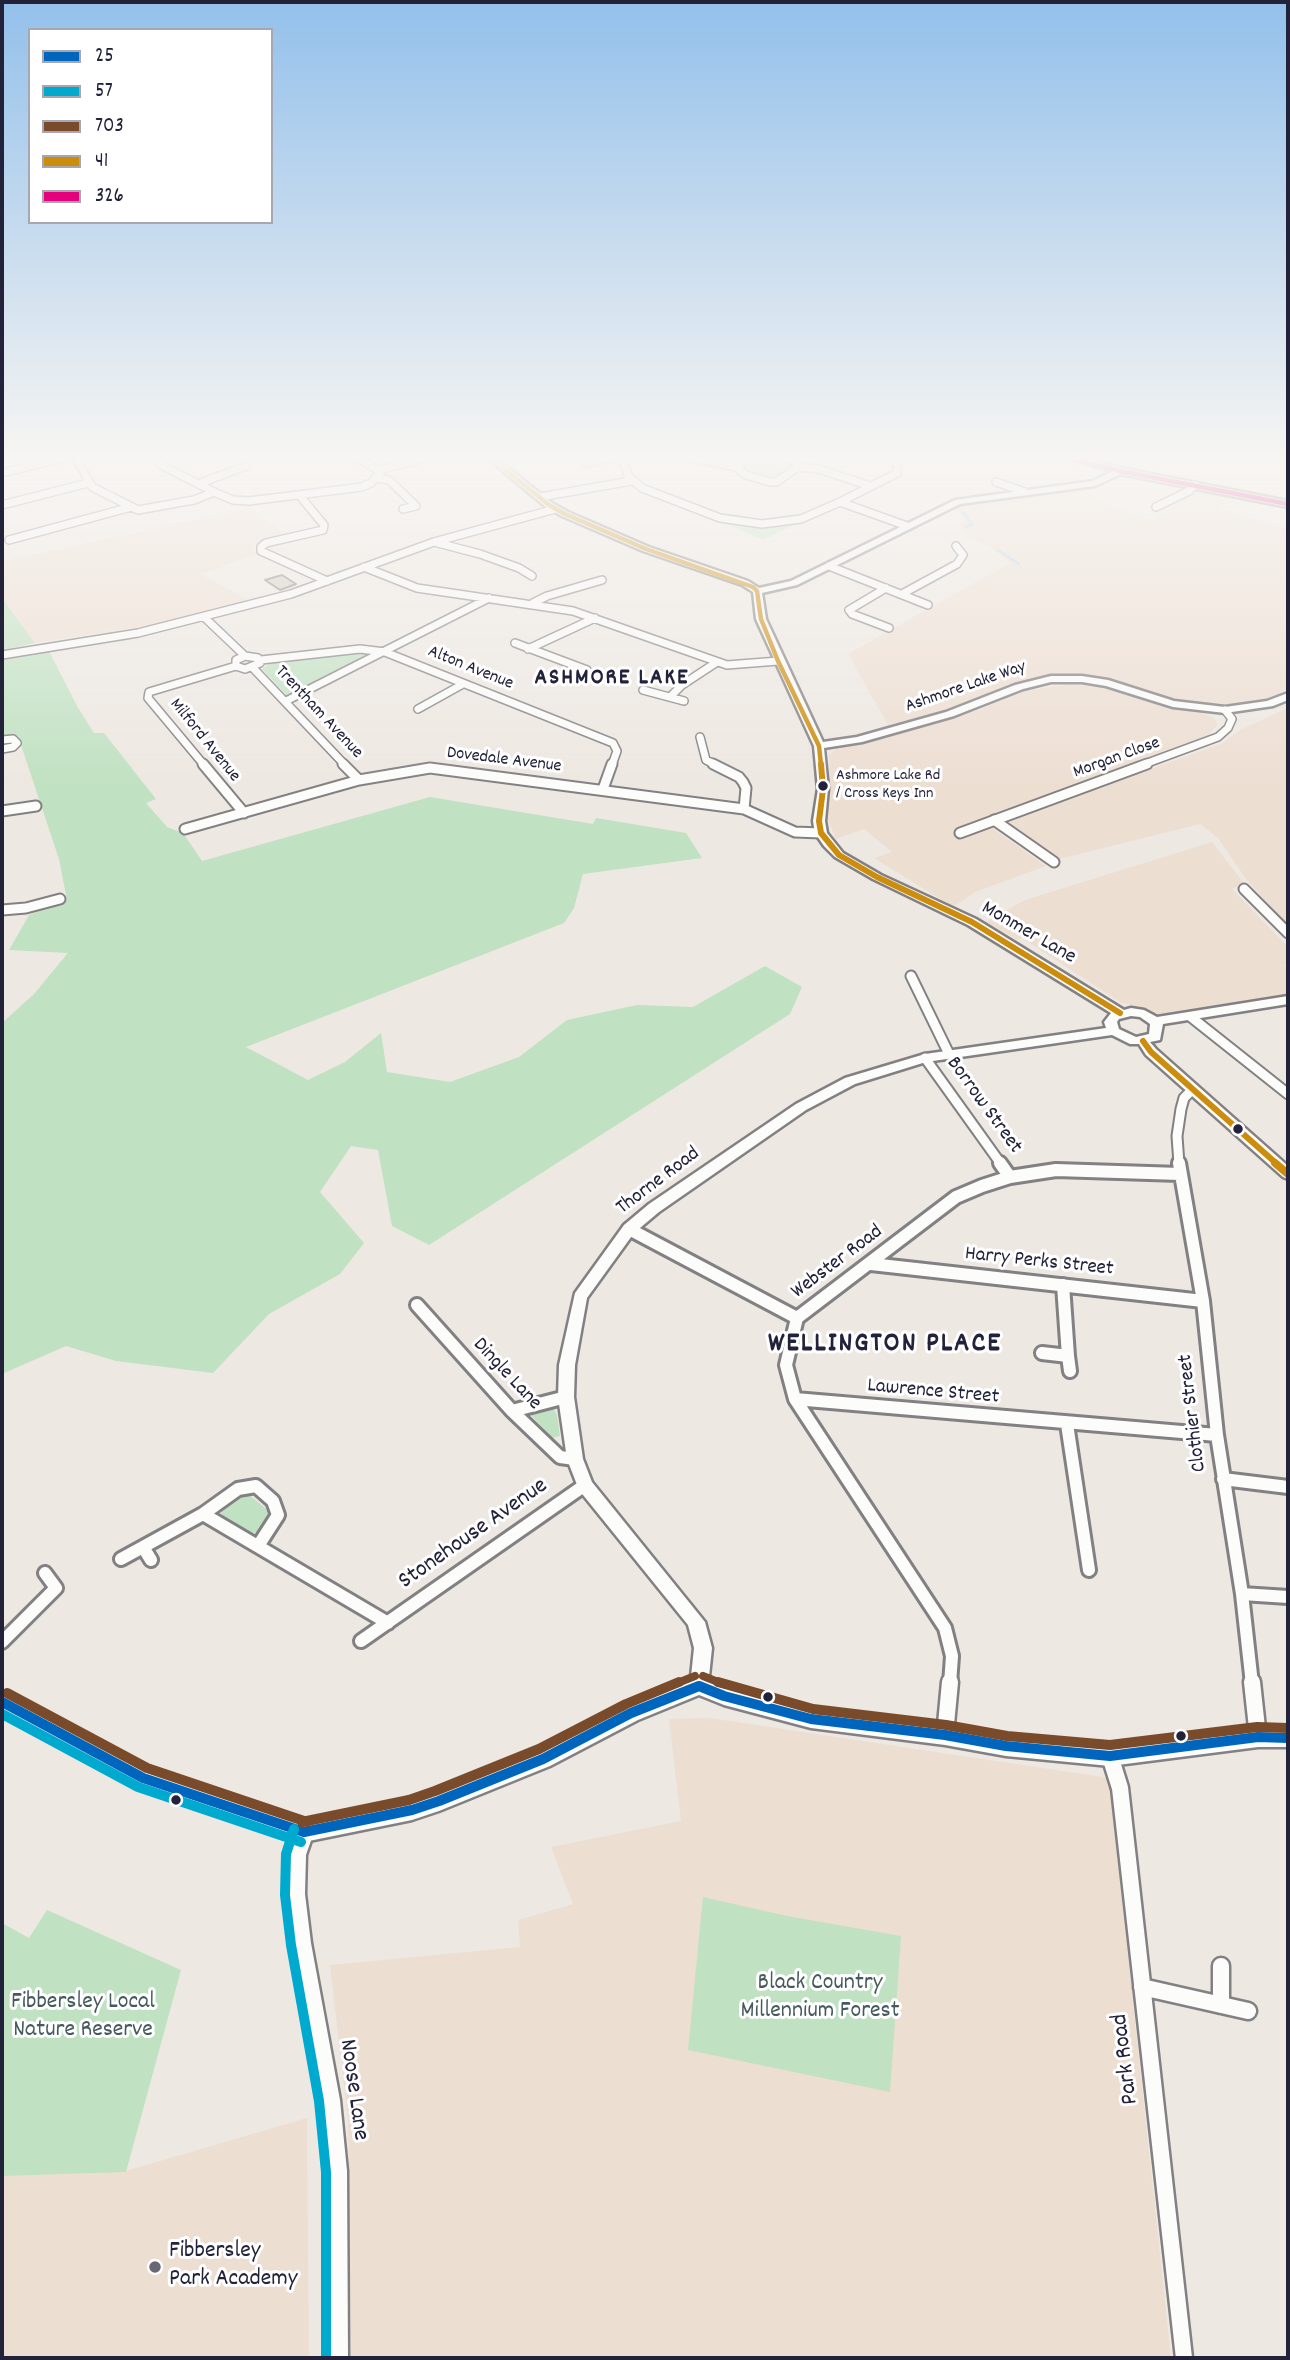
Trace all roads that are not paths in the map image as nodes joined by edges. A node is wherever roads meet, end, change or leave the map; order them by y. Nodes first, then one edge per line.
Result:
1 (299, 568) edge
2 (361, 568) edge
3 (367, 568) edge
4 (519, 568) edge
5 (705, 568) edge
6 (823, 568) edge
7 (837, 568) edge
8 (949, 568) edge
9 (532, 576) dead end
10 (602, 580) dead end
11 (327, 581) junction
12 (886, 588) junction
13 (757, 591) junction
14 (902, 594) junction
15 (489, 598) junction
16 (533, 603) junction
17 (928, 605) dead end
18 (204, 617) junction
19 (595, 618) junction
20 (889, 628) dead end
21 (515, 643) dead end
22 (528, 649) junction
23 (385, 652) junction
24 (2, 655) edge
25 (245, 656) junction
26 (261, 660) junction
27 (778, 661) junction
28 (717, 662) junction
29 (236, 666) junction
30 (253, 668) junction
31 (587, 670) dead end
32 (463, 684) junction
33 (643, 690) dead end
34 (1288, 696) edge
35 (670, 697) junction
36 (286, 701) junction
37 (684, 701) dead end
38 (418, 709) dead end
39 (1225, 710) junction
40 (700, 737) dead end
41 (2, 740) edge
42 (819, 746) junction
43 (2, 749) edge
44 (359, 780) junction
45 (603, 789) junction
46 (36, 806) dead end
47 (744, 809) junction
48 (2, 810) edge
49 (244, 813) junction
50 (994, 820) junction
51 (185, 829) dead end
52 (821, 833) junction
53 (960, 833) dead end
54 (1055, 862) dead end
55 (1244, 889) dead end
56 (60, 899) dead end
57 (2, 910) edge
58 (1288, 933) edge
59 (911, 976) dead end
60 (1288, 1000) edge
61 (1121, 1013) junction
62 (1191, 1017) junction
63 (1155, 1021) junction
64 (1113, 1031) junction
65 (1143, 1041) junction
66 (949, 1054) junction
67 (925, 1058) junction
68 (1193, 1089) junction
69 (1288, 1094) edge
70 (1180, 1174) junction
71 (1288, 1174) edge
72 (1010, 1177) junction
73 (629, 1229) junction
74 (871, 1264) junction
75 (1063, 1285) junction
76 (1203, 1301) junction
77 (416, 1306) dead end
78 (797, 1318) junction
79 (1042, 1353) dead end
80 (1068, 1356) junction
81 (1070, 1371) dead end
82 (566, 1398) junction
83 (795, 1399) junction
84 (512, 1411) junction
85 (1067, 1424) junction
86 (1217, 1435) junction
87 (575, 1459) junction
88 (1223, 1479) junction
89 (585, 1485) junction
90 (1288, 1487) edge
91 (202, 1514) junction
92 (258, 1546) junction
93 (143, 1547) junction
94 (121, 1559) dead end
95 (151, 1560) dead end
96 (1088, 1570) dead end
97 (45, 1573) dead end
98 (1242, 1594) junction
99 (1288, 1597) edge
100 (388, 1623) junction
101 (2, 1642) edge
102 (361, 1642) dead end
103 (699, 1686) junction
104 (2, 1702) edge
105 (945, 1735) junction
106 (1258, 1737) junction
107 (1288, 1738) edge
108 (1110, 1756) junction
109 (304, 1832) junction
110 (1222, 1966) dead end
111 (1142, 1987) junction
112 (1221, 2005) junction
113 (1248, 2011) dead end
114 (336, 2358) edge
115 (1184, 2358) edge

1 - 11 street
2 - 11 street
3 - 15 street
4 - 9 street
5 - 13 street
6 - 13 street
7 - 12 street
8 - 14 street
10 - 16 street
11 - 18 street
12 - 14 street
12 - 20 street
13 - 27 street
14 - 17 street
15 - 16 street
15 - 23 street
16 - 19 street
18 - 24 street
18 - 25 street
19 - 22 street
19 - 28 street
21 - 22 street
22 - 31 street
23 - 26 street, Alton Avenue
23 - 32 street, Alton Avenue
23 - 36 street
25 - 26 street
25 - 29 street
26 - 30 street
27 - 28 street
27 - 42 street
28 - 35 street
29 - 30 street
29 - 49 street, Milford Avenue
30 - 36 street, Trentham Avenue
32 - 38 street
32 - 45 street, Alton Avenue
33 - 35 street
34 - 39 street, Ashmore Lake Way
35 - 37 street
36 - 44 street, Trentham Avenue
39 - 42 street, Ashmore Lake Way
39 - 50 street, Morgan Close
40 - 47 street
41 - 43 street
42 - 52 street
44 - 45 street, Dovedale Avenue
44 - 49 street, Dovedale Avenue
45 - 47 street, Dovedale Avenue
46 - 48 street
47 - 52 street, Dovedale Avenue
49 - 51 street, Dovedale Avenue
50 - 53 street, Morgan Close
50 - 54 street
52 - 61 street, Monmer Lane
55 - 58 street
56 - 57 street
59 - 66 street
60 - 62 street
61 - 63 street
61 - 64 street
62 - 63 street
62 - 69 street
63 - 65 street
64 - 65 street
64 - 66 street, Thorne Road
65 - 68 street
66 - 67 street, Thorne Road
67 - 72 street, Borrow Street
67 - 73 street, Thorne Road
68 - 70 street, Clothier Street
68 - 71 street
70 - 72 street, Webster Road
70 - 76 street, Clothier Street
72 - 74 street, Webster Road
73 - 78 street
73 - 82 street, Thorne Road
74 - 75 street, Harry Perks Street
74 - 78 street, Webster Road
75 - 76 street, Harry Perks Street
75 - 80 street
76 - 86 street, Clothier Street
77 - 84 street, Dingle Lane
78 - 83 street, Webster Road
79 - 80 street
80 - 81 street
82 - 84 street
82 - 87 street, Thorne Road
83 - 85 street, Lawrence Street
83 - 105 street, Webster Road
84 - 87 street, Dingle Lane
85 - 86 street, Lawrence Street
85 - 96 street
86 - 88 street, Clothier Street
87 - 89 street, Thorne Road
88 - 90 street
88 - 98 street, Clothier Street
89 - 100 street, Stonehouse Avenue
89 - 103 street, Thorne Road
91 - 92 street
91 - 92 street
91 - 93 street
92 - 100 street
93 - 94 street
93 - 95 street
97 - 101 street
98 - 99 street
98 - 106 street, Clothier Street
100 - 102 street, Stonehouse Avenue
103 - 105 main road
103 - 109 main road
104 - 109 main road
105 - 108 main road
106 - 107 main road
106 - 108 main road
108 - 111 street, Park Road
109 - 114 street, Noose Lane
110 - 112 street
111 - 112 street
111 - 115 street, Park Road
112 - 113 street

